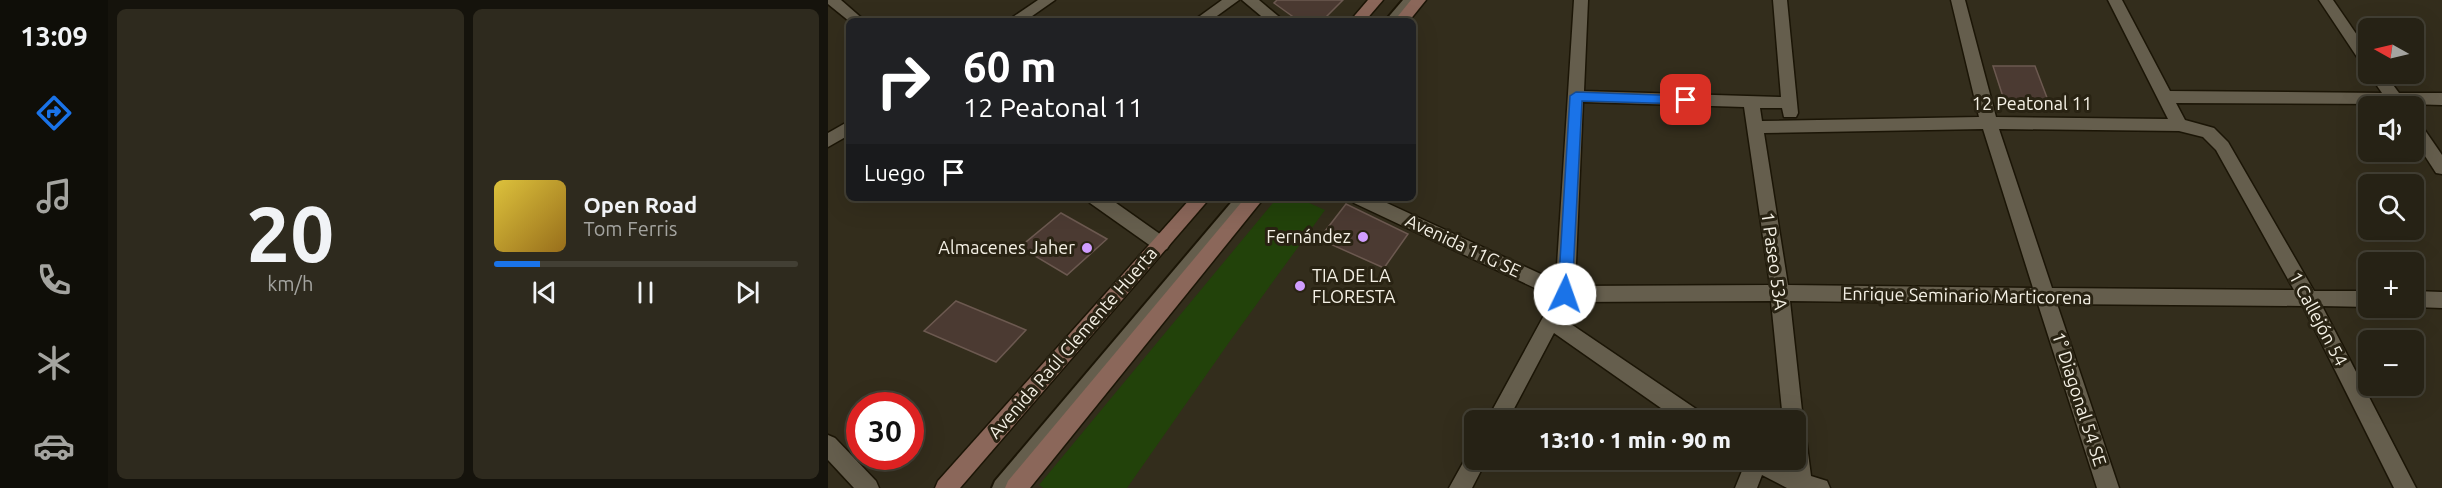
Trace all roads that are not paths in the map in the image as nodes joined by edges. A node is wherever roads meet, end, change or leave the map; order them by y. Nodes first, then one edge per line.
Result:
1 (832, 0) edge
2 (1048, 0) edge
3 (1232, 0) edge
4 (1249, 0) edge
5 (1376, 0) edge
6 (1410, 0) edge
7 (1419, 0) edge
8 (1581, 0) edge
9 (1780, 0) edge
10 (1958, 0) edge
11 (2115, 0) edge
12 (2326, 0) edge
13 (854, 18) edge
14 (1019, 18) edge
15 (1205, 18) edge
16 (1273, 18) edge
17 (1360, 18) edge
18 (1395, 18) edge
19 (1404, 18) edge
20 (2358, 47) edge
21 (1576, 96) junction
22 (2165, 97) junction
23 (2442, 99) edge
24 (2424, 100) edge
25 (2358, 101) edge
26 (1751, 102) junction
27 (1788, 103) junction
28 (1989, 123) junction
29 (2179, 125) junction
30 (1793, 126) junction
31 (1755, 127) junction
32 (846, 129) edge
33 (828, 141) edge
34 (2424, 142) edge
35 (2442, 168) edge
36 (1100, 201) edge
37 (1198, 201) edge
38 (1241, 201) edge
39 (1253, 201) edge
40 (1366, 201) edge
41 (2262, 216) joint
42 (1161, 244) junction
43 (1780, 293) junction
44 (1565, 294) junction
45 (2047, 297) junction
46 (2309, 299) junction
47 (2358, 299) edge
48 (2424, 299) edge
49 (2442, 300) edge
50 (1551, 321) junction
51 (1502, 410) edge
52 (1680, 410) edge
53 (1793, 410) edge
54 (828, 445) edge
55 (1470, 470) edge
56 (1751, 470) edge
57 (1774, 470) edge
58 (1805, 470) edge
59 (1810, 486) edge
60 (868, 488) edge
61 (946, 488) edge
62 (1002, 488) edge
63 (1016, 488) edge
64 (1460, 488) edge
65 (1746, 488) edge
66 (2108, 488) edge
67 (2404, 488) edge

1 - 13 street
2 - 14 street
3 - 15 street
4 - 16 street
5 - 17 main road
6 - 18 lane
7 - 19 main road
8 - 21 street
9 - 27 street
10 - 28 street, 1° Diagonal 54 SE
11 - 22 street
12 - 20 street
21 - 26 street
21 - 44 street
22 - 25 street
22 - 29 street
23 - 24 street
26 - 27 street
26 - 31 street, 1 Paseo 53A
27 - 30 street
28 - 29 street, 12 Peatonal 11
28 - 30 street, 12 Peatonal 11
28 - 45 street, 1° Diagonal 54 SE
29 - 41 street, 12 Peatonal 11
30 - 31 street, 12 Peatonal 11
31 - 43 street, 1 Paseo 53A
32 - 33 street
34 - 35 street
36 - 42 street
37 - 42 main road, Avenida Raúl Clemente Huerta
38 - 62 lane
39 - 63 main road
40 - 44 street, Avenida 11G SE
41 - 46 street, 1 Callejón 54
42 - 61 main road, Avenida Raúl Clemente Huerta
43 - 44 street, Enrique Seminario Marticorena
43 - 45 street, Enrique Seminario Marticorena
43 - 53 street, 1 Paseo 53A
44 - 50 street
45 - 46 street, Enrique Seminario Marticorena
45 - 66 street, 1° Diagonal 54 SE
46 - 47 street, Enrique Seminario Marticorena
46 - 67 street, 1 Callejón 54
48 - 49 street
50 - 51 street
50 - 52 street
54 - 60 street
55 - 64 street
56 - 65 street
57 - 59 street
58 - 59 street

